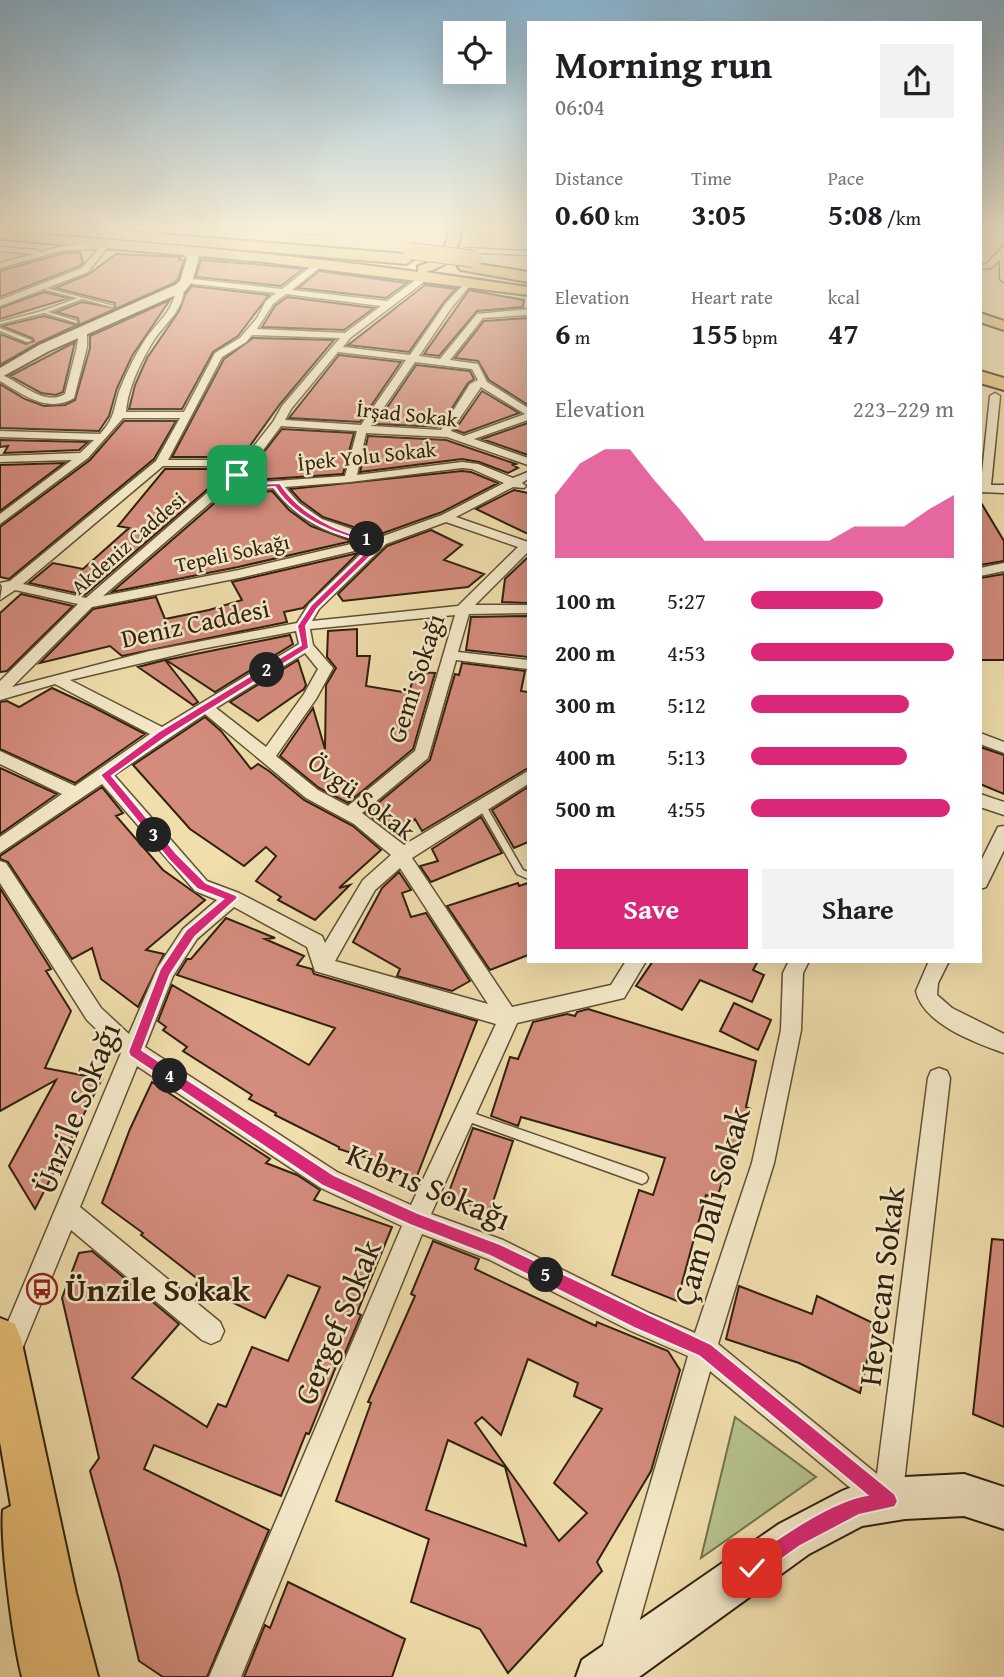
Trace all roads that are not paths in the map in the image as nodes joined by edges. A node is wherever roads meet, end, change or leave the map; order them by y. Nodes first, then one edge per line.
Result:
1 (60, 306) edge
2 (127, 306) edge
3 (178, 306) edge
4 (267, 306) edge
5 (386, 306) edge
6 (448, 306) edge
7 (44, 312) junction
8 (527, 312) edge
9 (982, 318) edge
10 (0, 323) edge
11 (78, 326) junction
12 (1004, 326) edge
13 (0, 329) edge
14 (251, 332) junction
15 (348, 336) junction
16 (29, 341) dead end
17 (336, 349) junction
18 (414, 357) junction
19 (443, 362) junction
20 (982, 364) edge
21 (1004, 370) edge
22 (0, 376) edge
23 (982, 378) edge
24 (482, 383) junction
25 (999, 390) edge
26 (527, 413) edge
27 (527, 414) edge
28 (120, 415) junction
29 (186, 415) junction
30 (278, 423) junction
31 (367, 428) junction
32 (0, 434) edge
33 (444, 434) junction
34 (103, 437) junction
35 (465, 439) junction
36 (82, 456) junction
37 (0, 459) edge
38 (527, 462) edge
39 (160, 463) junction
40 (248, 463) junction
41 (527, 476) edge
42 (350, 479) junction
43 (513, 484) junction
44 (277, 485) junction
45 (221, 488) junction
46 (982, 488) edge
47 (527, 489) edge
48 (1004, 489) edge
49 (446, 518) junction
50 (0, 520) edge
51 (382, 541) junction
52 (1004, 568) edge
53 (982, 572) edge
54 (6, 584) edge
55 (0, 596) edge
56 (90, 603) junction
57 (463, 609) junction
58 (527, 609) edge
59 (302, 626) junction
60 (306, 646) junction
61 (450, 655) junction
62 (527, 665) edge
63 (56, 679) junction
64 (0, 692) edge
65 (206, 707) junction
66 (162, 734) junction
67 (982, 739) edge
68 (1004, 748) edge
69 (268, 756) junction
70 (0, 757) edge
71 (105, 775) junction
72 (527, 778) edge
73 (76, 794) junction
74 (982, 801) edge
75 (482, 806) junction
76 (1004, 809) edge
77 (349, 815) junction
78 (1004, 832) edge
79 (0, 846) edge
80 (402, 855) junction
81 (0, 868) edge
82 (527, 876) edge
83 (982, 879) edge
84 (232, 898) junction
85 (635, 963) edge
86 (798, 963) edge
87 (938, 963) edge
88 (322, 965) junction
89 (509, 1019) junction
90 (1004, 1044) edge
91 (134, 1052) junction
92 (939, 1078) dead end
93 (464, 1115) junction
94 (642, 1178) dead end
95 (67, 1212) junction
96 (416, 1220) junction
97 (211, 1331) dead end
98 (3, 1349) edge
99 (705, 1350) junction
100 (0, 1427) edge
101 (888, 1501) junction
102 (1004, 1508) edge
103 (605, 1673) edge
104 (47, 1677) edge
105 (73, 1677) edge
106 (225, 1677) edge

1 - 7 lane
2 - 11 street
3 - 28 street
4 - 14 street
5 - 15 street, Akdeniz Caddesi
6 - 18 street
7 - 10 lane
7 - 11 lane
8 - 19 street
9 - 12 main road
11 - 22 street
11 - 22 street
13 - 16 lane
14 - 15 street
14 - 29 street
15 - 17 street, Akdeniz Caddesi
17 - 18 street
17 - 30 street, Akdeniz Caddesi
18 - 19 street
18 - 31 street
19 - 24 street
20 - 21 highway
23 - 25 highway
24 - 26 street
24 - 33 street
25 - 46 street
27 - 35 street
28 - 29 street
28 - 34 street
29 - 39 street
30 - 31 street, İrşad Sokak
30 - 40 street, Akdeniz Caddesi
31 - 33 street, İrşad Sokak
31 - 42 street
32 - 34 street
33 - 35 street, İrşad Sokak
34 - 36 street
35 - 38 street, İrşad Sokak
36 - 37 street
36 - 50 street
39 - 40 street
39 - 54 street
40 - 45 street, Akdeniz Caddesi
41 - 43 street, Tepeli Sokağı
42 - 43 street, İpek Yolu Sokak
42 - 44 street, İpek Yolu Sokak
43 - 47 street, İpek Yolu Sokak
43 - 49 street, Tepeli Sokağı
44 - 45 street, İpek Yolu Sokak
44 - 51 street
45 - 56 street, Akdeniz Caddesi
46 - 48 street
49 - 51 street, Tepeli Sokağı
49 - 57 street
51 - 56 street, Tepeli Sokağı
51 - 59 street
52 - 53 street
54 - 55 street
54 - 56 street
56 - 64 street, Akdeniz Caddesi
57 - 58 street, Deniz Caddesi
57 - 59 street, Deniz Caddesi
57 - 61 street, Gemi Sokağı
59 - 60 street
59 - 63 street, Deniz Caddesi
60 - 65 street
60 - 69 street
61 - 62 street
61 - 77 street, Gemi Sokağı
63 - 64 street, Deniz Caddesi
63 - 66 street
65 - 66 street
65 - 69 street, Övgü Sokak
66 - 71 street
67 - 68 street
69 - 77 street, Övgü Sokak
70 - 73 street
71 - 73 street
71 - 84 street
72 - 75 street
73 - 79 street
74 - 76 street
75 - 80 street
75 - 82 lane
77 - 80 street, Övgü Sokak
78 - 83 street
80 - 88 street
80 - 89 street, Övgü Sokak
81 - 91 street, Kıbrıs Sokağı
84 - 88 street
84 - 91 street, Ünzile Sokağı
85 - 89 street
86 - 99 street, Çam Dalı Sokak
87 - 90 street
88 - 89 street
89 - 93 street, Gergef Sokak
91 - 95 street, Ünzile Sokağı
91 - 96 street, Kıbrıs Sokağı
92 - 101 street, Heyecan Sokak
93 - 94 lane
93 - 96 street, Gergef Sokak
95 - 97 street
95 - 98 street, Ünzile Sokağı
96 - 99 street, Kıbrıs Sokağı
96 - 106 street, Gergef Sokak
98 - 105 main road
99 - 101 street, Kıbrıs Sokağı
99 - 103 street, Çam Dalı Sokak
100 - 104 main road
101 - 102 street
101 - 103 street

